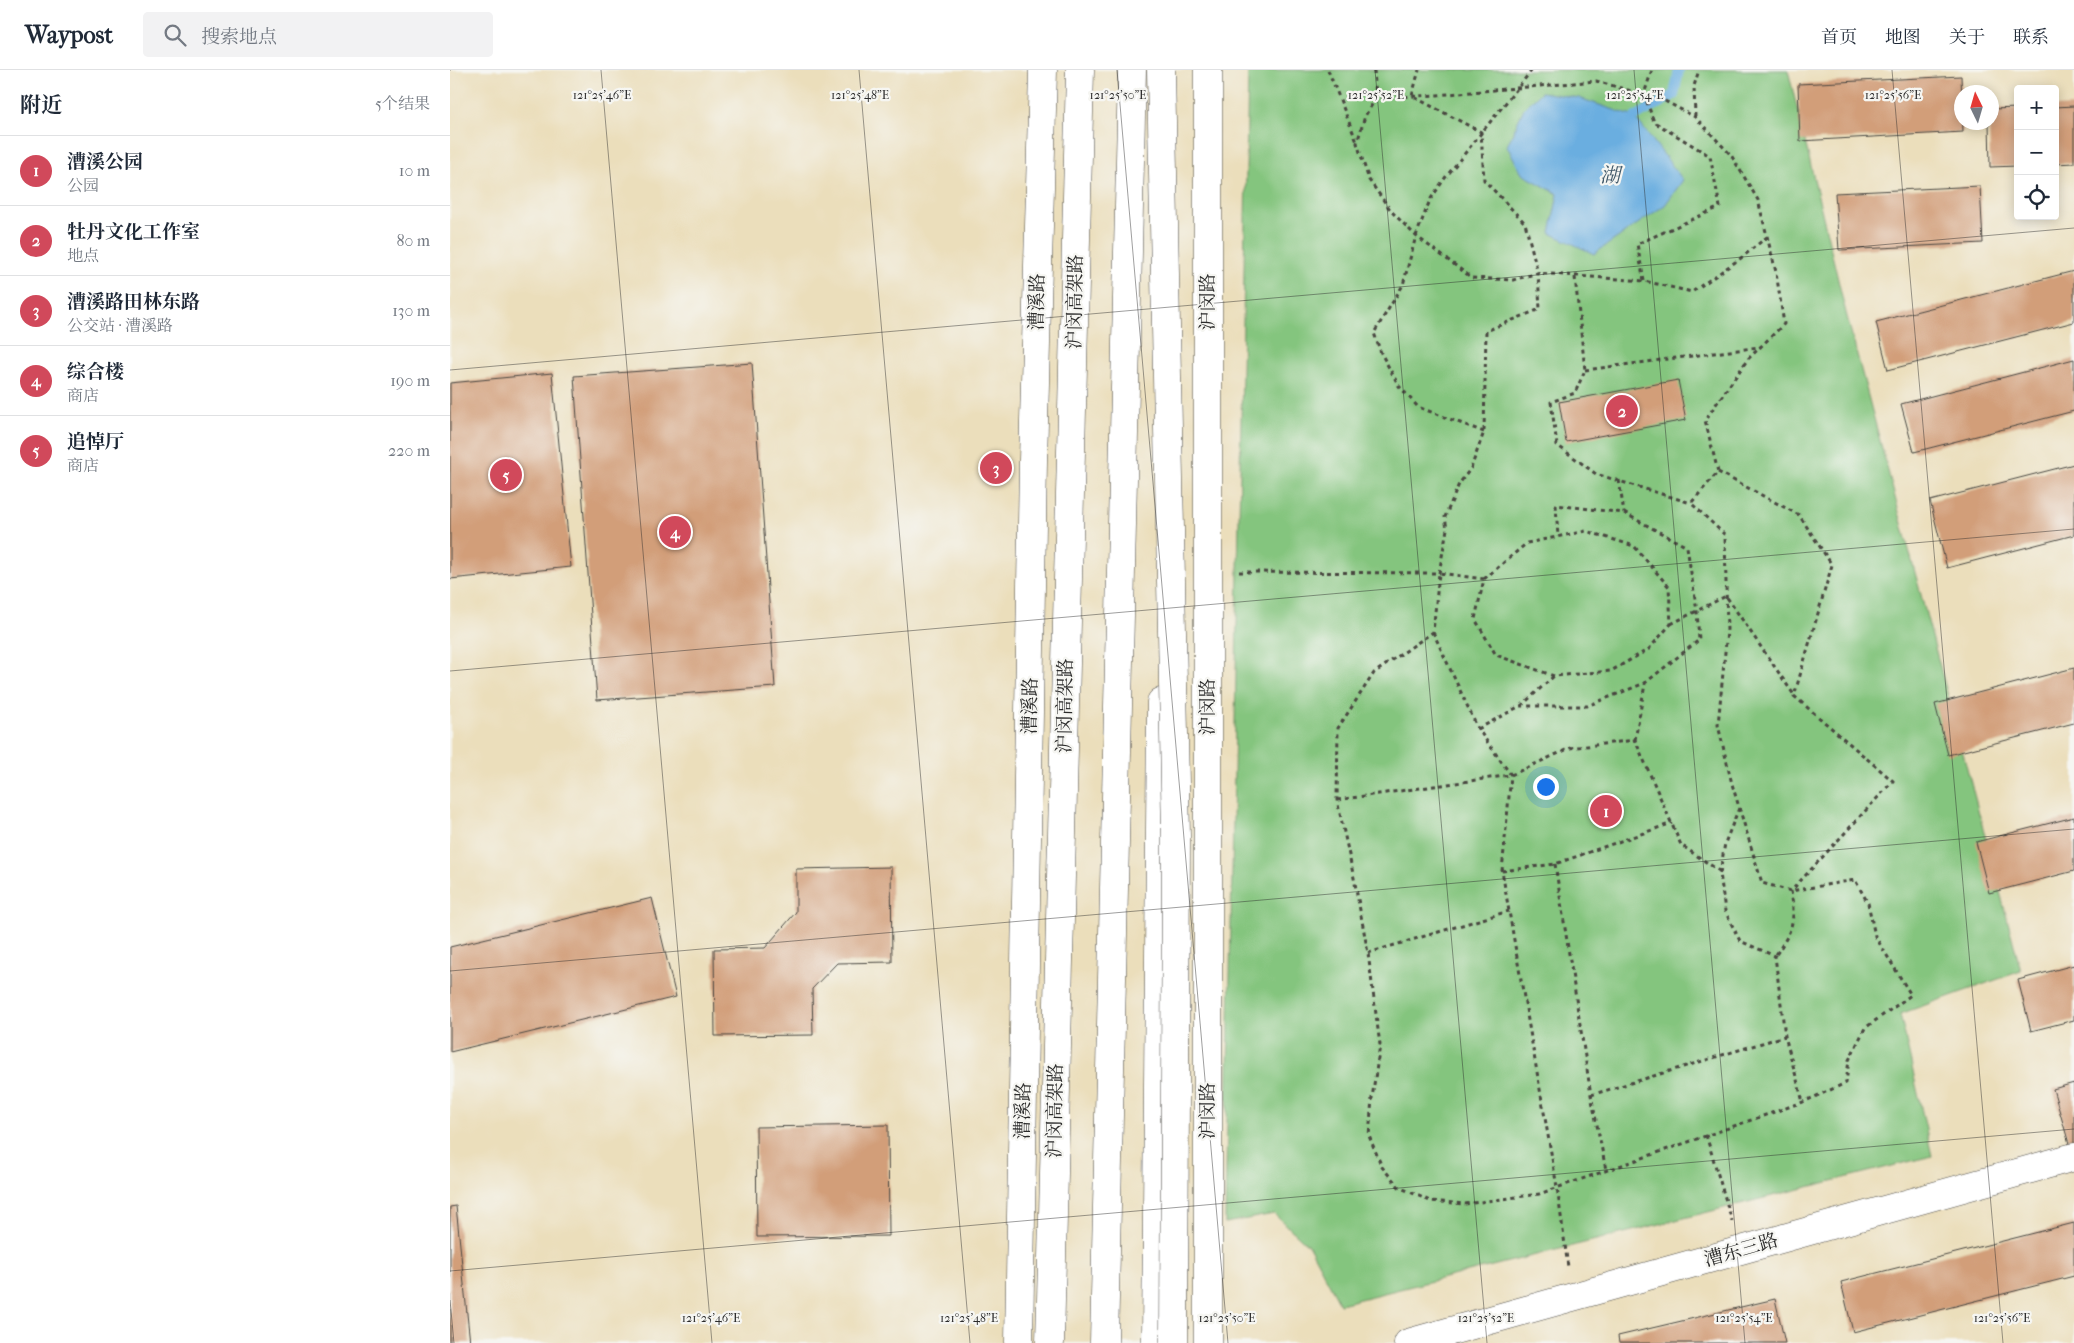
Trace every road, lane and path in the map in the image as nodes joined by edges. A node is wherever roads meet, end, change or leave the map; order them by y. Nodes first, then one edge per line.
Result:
1 (1043, 70) edge
2 (1080, 70) edge
3 (1132, 70) edge
4 (1161, 70) edge
5 (1165, 70) edge
6 (1208, 70) edge
7 (1328, 70) edge
8 (1374, 70) edge
9 (1419, 70) edge
10 (1532, 70) edge
11 (1652, 70) edge
12 (1699, 70) edge
13 (1519, 88) junction
14 (1412, 96) junction
15 (1644, 96) junction
16 (1376, 98) junction
17 (1695, 117) junction
18 (1481, 132) junction
19 (1358, 143) junction
20 (1416, 236) junction
21 (1768, 236) junction
22 (1538, 273) junction
23 (1575, 277) junction
24 (1644, 281) junction
25 (1761, 347) junction
26 (1585, 370) junction
27 (1484, 432) junction
28 (1718, 472) junction
29 (1619, 480) junction
30 (1691, 503) junction
31 (1624, 513) junction
32 (1558, 537) junction
33 (1208, 571) junction
34 (1439, 573) junction
35 (1484, 579) junction
36 (1726, 596) junction
37 (1697, 611) junction
38 (1670, 624) junction
39 (1433, 632) junction
40 (1554, 676) junction
41 (1645, 684) junction
42 (1794, 696) junction
43 (1520, 706) junction
44 (1478, 729) junction
45 (1635, 740) junction
46 (1511, 775) junction
47 (1337, 800) junction
48 (1739, 807) junction
49 (1672, 823) junction
50 (1555, 864) junction
51 (1502, 871) junction
52 (1721, 872) junction
53 (1791, 891) junction
54 (1509, 910) junction
55 (1368, 953) junction
56 (1775, 956) junction
57 (1785, 1036) junction
58 (1591, 1095) junction
59 (1803, 1102) junction
60 (1706, 1136) junction
61 (2074, 1157) edge
62 (1606, 1170) junction
63 (1557, 1188) junction
64 (1741, 1250) junction
65 (1573, 1297) junction
66 (1019, 1343) edge
67 (1050, 1343) edge
68 (1104, 1343) edge
69 (1156, 1343) edge
70 (1174, 1343) edge
71 (1208, 1343) edge
72 (1408, 1343) edge

1 - 66 main road, 漕溪路
2 - 67 main road, 沪闵高架路
3 - 68 main road
4 - 70 main road, bridge
5 - 69 main road
6 - 33 main road, 沪闵路
7 - 19 path
8 - 16 path
9 - 14 path
10 - 13 path
11 - 15 path
12 - 17 path
13 - 14 path
13 - 15 path
13 - 18 path
14 - 16 path
14 - 18 path
15 - 17 path
15 - 24 path
16 - 19 path
17 - 21 path
18 - 20 path
18 - 22 path
19 - 20 path
20 - 22 path
20 - 27 path
21 - 24 path
21 - 25 path
22 - 23 path
22 - 27 path
23 - 24 path
23 - 26 path
25 - 26 path
25 - 28 path
26 - 29 path
27 - 34 path
28 - 30 path
28 - 42 path
29 - 30 path
29 - 31 path
30 - 36 path
31 - 32 path
31 - 37 path
32 - 35 path
32 - 38 path
33 - 34 path
33 - 71 main road, 沪闵路
34 - 35 path
34 - 39 path
35 - 40 path
36 - 37 path
36 - 42 path
36 - 48 path
37 - 38 path
37 - 41 path
38 - 40 path
39 - 44 path
39 - 47 path
40 - 43 path
41 - 43 path
41 - 45 path
42 - 53 path
43 - 44 path
44 - 46 path
45 - 46 path
45 - 49 path
46 - 47 path
46 - 51 path
47 - 55 path
48 - 52 path
48 - 53 path
49 - 50 path
49 - 52 path
50 - 51 path
50 - 58 path
51 - 54 path
52 - 56 path
53 - 56 path
53 - 59 path
54 - 55 path
54 - 63 path
55 - 63 path
56 - 57 path
57 - 58 path
57 - 59 path
58 - 62 path
59 - 60 path
60 - 62 path
60 - 64 path
61 - 64 main road, 漕东三路
62 - 63 path
63 - 65 path
64 - 65 main road, 漕东三路
65 - 72 main road, 漕东三路

